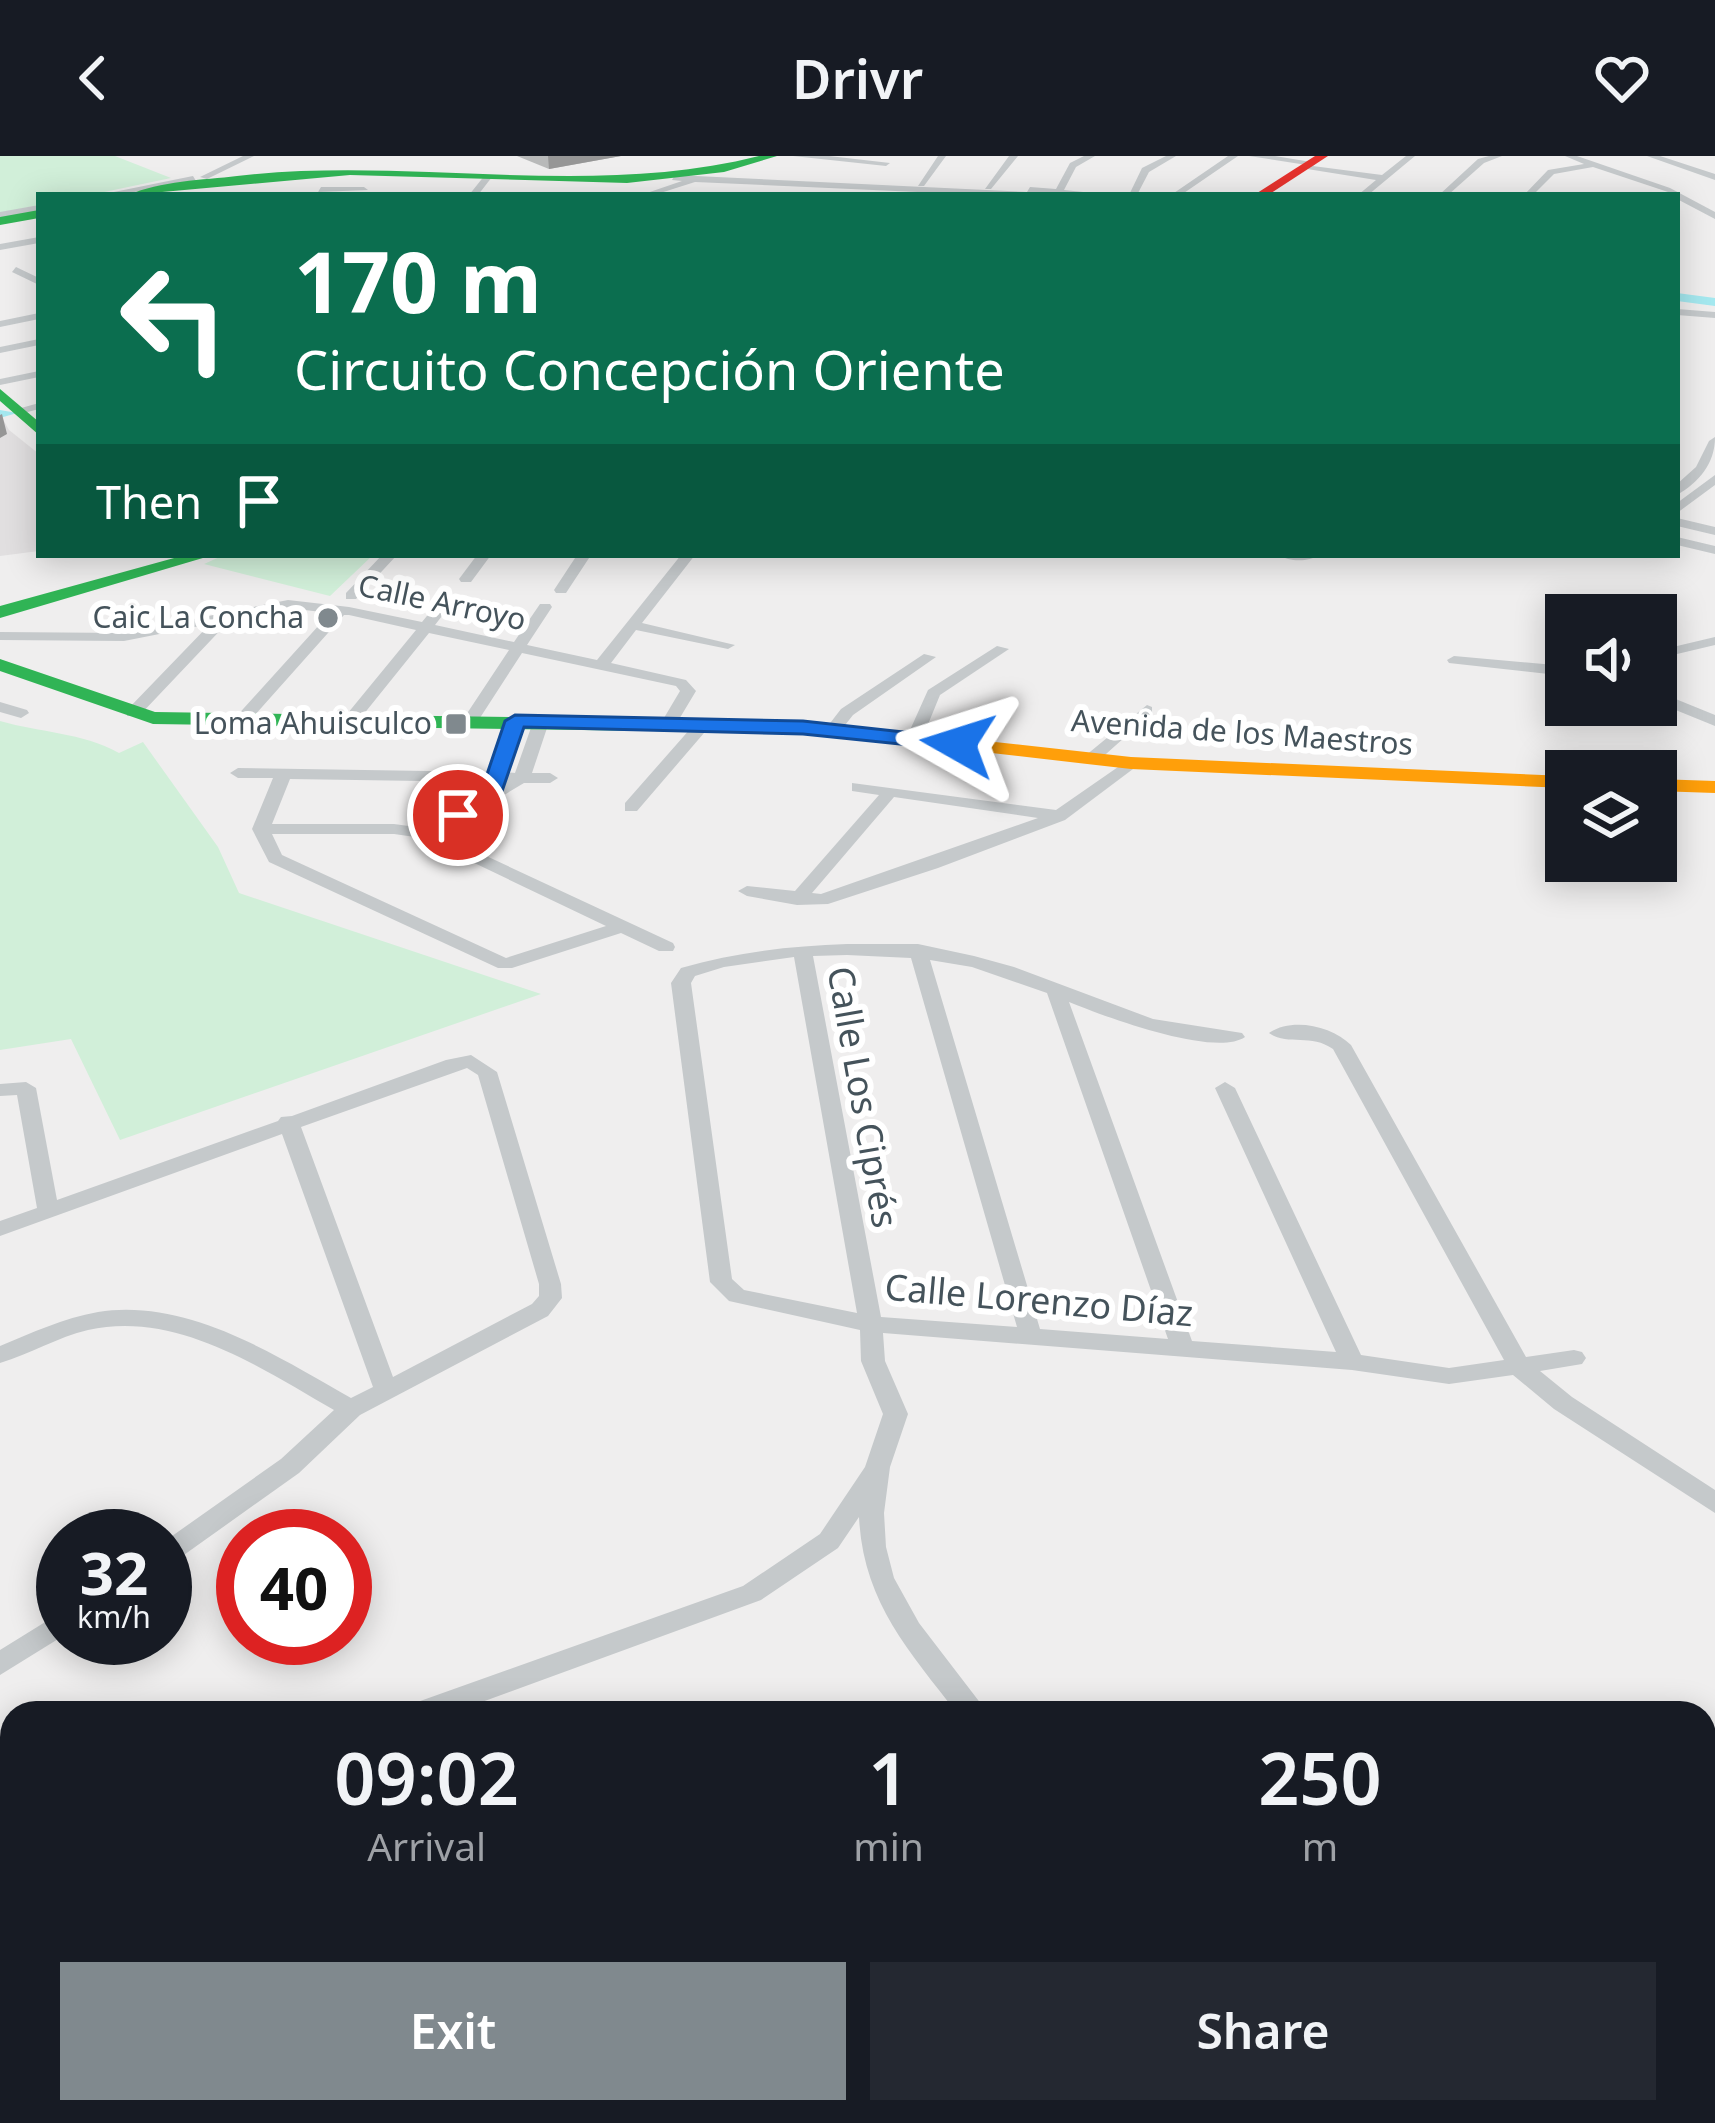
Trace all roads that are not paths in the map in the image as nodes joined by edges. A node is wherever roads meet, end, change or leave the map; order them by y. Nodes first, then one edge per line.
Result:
1 (355, 156) edge
2 (797, 156) edge
3 (942, 156) edge
4 (1014, 156) edge
5 (1091, 156) edge
6 (1172, 156) edge
7 (1234, 156) edge
8 (1253, 156) edge
9 (1411, 156) edge
10 (1569, 156) edge
11 (1651, 156) edge
12 (1489, 157) edge
13 (853, 158) edge
14 (764, 159) edge
15 (886, 163) dead end
16 (1314, 163) edge
17 (295, 164) edge
18 (1596, 165) junction
19 (220, 173) edge
20 (1384, 178) junction
21 (1715, 180) edge
22 (1644, 181) junction
23 (921, 184) junction
24 (1699, 185) dead end
25 (369, 186) edge
26 (481, 186) edge
27 (1617, 186) dead end
28 (654, 188) edge
29 (988, 188) junction
30 (1683, 188) dead end
31 (1667, 190) junction
32 (869, 191) edge
33 (1059, 191) junction
34 (119, 192) edge
35 (128, 192) edge
36 (147, 192) edge
37 (157, 192) edge
38 (737, 192) edge
39 (908, 192) edge
40 (1071, 192) edge
41 (1134, 192) edge
42 (1180, 192) edge
43 (1265, 192) edge
44 (1366, 192) edge
45 (1447, 192) edge
46 (1531, 192) edge
47 (1671, 192) edge
48 (1680, 196) edge
49 (1703, 208) junction
50 (1680, 212) edge
51 (36, 213) edge
52 (1715, 216) edge
53 (0, 219) edge
54 (36, 241) edge
55 (0, 247) edge
56 (36, 267) edge
57 (36, 280) edge
58 (1680, 312) edge
59 (1715, 315) edge
60 (36, 317) edge
61 (0, 324) edge
62 (36, 343) edge
63 (0, 350) edge
64 (36, 375) edge
65 (0, 382) edge
66 (1715, 441) edge
67 (1715, 479) edge
68 (1680, 487) edge
69 (1708, 494) edge
70 (1680, 507) edge
71 (1680, 523) edge
72 (1715, 531) edge
73 (1680, 542) edge
74 (1715, 550) edge
75 (193, 558) edge
76 (387, 558) edge
77 (482, 558) edge
78 (582, 558) edge
79 (686, 558) edge
80 (466, 578) dead end
81 (561, 590) dead end
82 (345, 603) junction
83 (445, 603) dead end
84 (545, 607) dead end
85 (0, 612) edge
86 (225, 617) junction
87 (632, 625) junction
88 (428, 627) junction
89 (0, 637) edge
90 (1715, 641) edge
91 (728, 645) dead end
92 (518, 646) junction
93 (1002, 650) dead end
94 (1677, 652) edge
95 (929, 657) dead end
96 (1454, 661) dead end
97 (603, 663) junction
98 (0, 665) edge
99 (1545, 669) edge
100 (1677, 705) edge
101 (0, 707) edge
102 (1147, 710) dead end
103 (20, 713) dead end
104 (133, 713) junction
105 (470, 721) junction
106 (1715, 721) edge
107 (240, 722) junction
108 (349, 722) junction
109 (528, 722) junction
110 (669, 723) junction
111 (704, 723) junction
112 (832, 730) junction
113 (914, 739) junction
114 (1091, 759) junction
115 (1132, 763) junction
116 (238, 773) dead end
117 (284, 775) junction
118 (522, 778) junction
119 (550, 778) dead end
120 (1545, 781) edge
121 (494, 786) junction
122 (1677, 786) edge
123 (858, 787) dead end
124 (1715, 787) edge
125 (890, 792) junction
126 (631, 807) dead end
127 (1059, 816) junction
128 (261, 829) junction
129 (426, 834) junction
130 (747, 891) dead end
131 (797, 900) junction
132 (822, 900) junction
133 (818, 921) dead end
134 (622, 926) junction
135 (666, 947) dead end
136 (918, 950) junction
137 (803, 953) junction
138 (1056, 992) junction
139 (1279, 1033) dead end
140 (1235, 1037) dead end
141 (1225, 1088) dead end
142 (0, 1090) edge
143 (288, 1121) junction
144 (48, 1210) junction
145 (0, 1229) edge
146 (872, 1324) junction
147 (1031, 1337) junction
148 (1183, 1348) junction
149 (0, 1355) edge
150 (1574, 1358) dead end
151 (1352, 1362) junction
152 (1522, 1369) junction
153 (387, 1393) junction
154 (351, 1409) junction
155 (876, 1472) junction
156 (1715, 1503) edge
157 (192, 1536) edge
158 (36, 1640) edge
159 (0, 1664) edge
160 (453, 1701) edge
161 (965, 1701) edge

1 - 25 street
2 - 13 street
3 - 23 street
4 - 29 street
5 - 33 street
6 - 41 street
7 - 42 street
8 - 16 street
9 - 20 street
10 - 18 street
11 - 21 street
12 - 45 street
13 - 15 street
14 - 23 street
14 - 28 street
16 - 20 street
16 - 43 street
17 - 19 street
17 - 25 street
18 - 22 street
18 - 46 street
19 - 34 street
19 - 35 street
19 - 36 street
19 - 37 street
20 - 44 street
21 - 24 street
22 - 27 street
22 - 31 street
23 - 29 street
25 - 26 street
26 - 28 street
28 - 32 street
28 - 38 street
29 - 33 street
30 - 31 street
31 - 47 street
32 - 39 street
33 - 40 street
48 - 49 street
49 - 50 street
49 - 52 street
51 - 53 street
54 - 55 street
56 - 57 street
58 - 59 street
60 - 61 street
62 - 63 street
64 - 65 street
66 - 68 street
67 - 69 street
69 - 70 street
71 - 72 street
73 - 74 street
75 - 85 street
76 - 82 street
77 - 80 street
78 - 81 street
79 - 87 street
82 - 86 street, Calle Arroyo
82 - 88 street, Calle Arroyo
82 - 107 street
83 - 88 street
84 - 92 street
86 - 89 street, Calle Arroyo
86 - 104 street
87 - 91 street
87 - 97 street
88 - 92 street, Calle Arroyo
88 - 108 street
90 - 94 street
92 - 97 street, Calle Arroyo
92 - 105 street
93 - 113 street
95 - 112 street
96 - 99 street
97 - 110 street, Calle Arroyo
98 - 104 street, Avenida de los Maestros
100 - 106 street
101 - 103 street
102 - 114 street
104 - 107 street, Avenida de los Maestros
105 - 108 street, Avenida de los Maestros
105 - 109 street, Avenida de los Maestros
107 - 108 street, Avenida de los Maestros
109 - 110 street, Avenida de los Maestros
109 - 118 street
109 - 121 street
110 - 111 street, Avenida de los Maestros
111 - 112 street, Avenida de los Maestros
111 - 126 street
112 - 113 street, Avenida de los Maestros
113 - 114 street, Avenida de los Maestros
114 - 115 street, Avenida de los Maestros
115 - 120 street, Avenida de los Maestros
115 - 127 street
116 - 117 street
117 - 121 street
117 - 128 street
118 - 119 street
118 - 121 street
121 - 129 street
122 - 124 street
123 - 125 street
125 - 127 street
125 - 131 street
127 - 132 street
128 - 129 street
128 - 134 street
129 - 134 street
130 - 131 street
131 - 132 street
132 - 133 street
134 - 135 street
136 - 137 street
136 - 138 street
136 - 147 street
137 - 146 street, Calle Los Ciprés
137 - 146 street, Calle Lorenzo Díaz
138 - 140 street
138 - 148 street
139 - 152 street
141 - 151 street
142 - 144 street
143 - 144 street
143 - 153 street
143 - 153 street
144 - 145 street
146 - 147 street, Calle Lorenzo Díaz
146 - 155 street, Calle Los Ciprés
147 - 148 street, Calle Lorenzo Díaz
148 - 151 street, Calle Lorenzo Díaz
149 - 154 street
150 - 152 street, Calle Lorenzo Díaz
151 - 152 street, Calle Lorenzo Díaz
152 - 156 street
153 - 154 street
154 - 157 street
155 - 160 street
155 - 161 street
158 - 159 street

